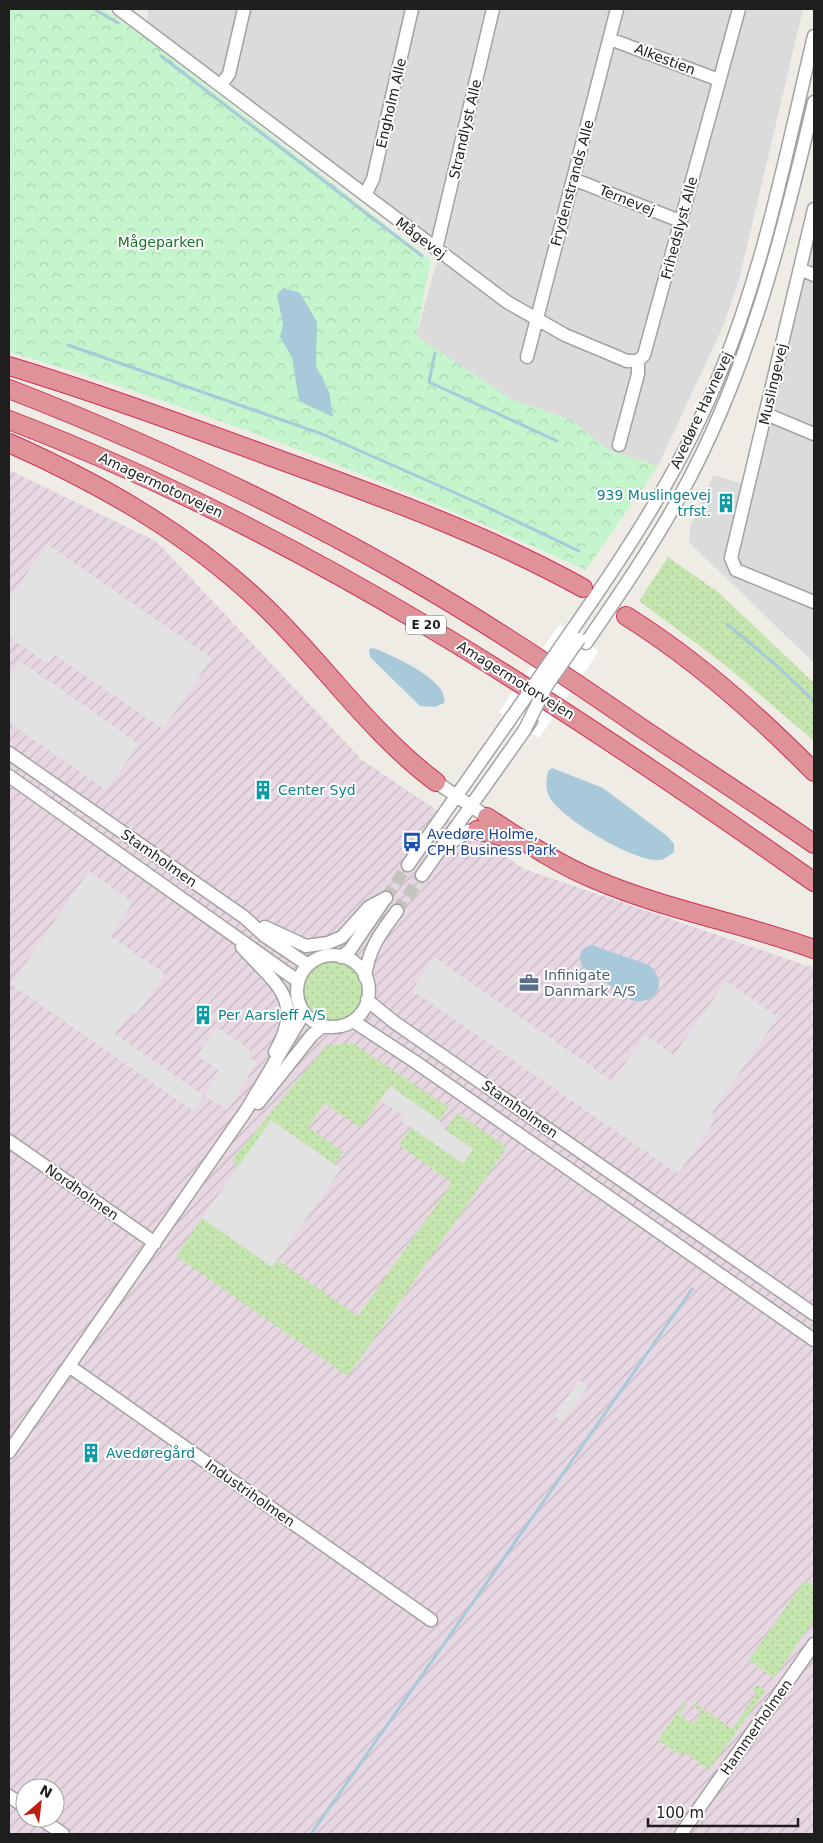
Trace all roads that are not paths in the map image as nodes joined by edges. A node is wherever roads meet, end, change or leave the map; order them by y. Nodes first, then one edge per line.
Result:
1 (119, 9) edge
2 (244, 9) edge
3 (412, 9) edge
4 (493, 9) edge
5 (617, 9) edge
6 (739, 9) edge
7 (133, 13) edge
8 (814, 36) edge
9 (610, 39) junction
10 (719, 80) junction
11 (221, 85) junction
12 (814, 102) edge
13 (573, 179) junction
14 (365, 196) junction
15 (814, 209) edge
16 (680, 221) junction
17 (436, 249) junction
18 (800, 269) junction
19 (814, 275) edge
20 (536, 320) junction
21 (527, 356) dead end
22 (638, 361) junction
23 (9, 366) edge
24 (9, 389) edge
25 (766, 414) junction
26 (9, 420) edge
27 (814, 434) edge
28 (9, 443) edge
29 (619, 445) dead end
30 (590, 596) junction
31 (814, 602) edge
32 (611, 606) junction
33 (626, 616) joint
34 (578, 638) junction
35 (517, 724) junction
36 (9, 753) edge
37 (814, 772) edge
38 (9, 776) edge
39 (436, 782) joint
40 (456, 796) junction
41 (473, 803) junction
42 (483, 821) junction
43 (814, 844) edge
44 (440, 850) junction
45 (408, 865) tunnel mouth
46 (422, 875) tunnel mouth
47 (814, 882) edge
48 (397, 911) tunnel mouth
49 (244, 917) junction
50 (230, 932) junction
51 (814, 949) edge
52 (341, 957) junction
53 (308, 965) junction
54 (365, 977) junction
55 (298, 981) junction
56 (367, 1000) junction
57 (304, 1013) junction
58 (353, 1021) junction
59 (323, 1026) junction
60 (250, 1105) junction
61 (9, 1141) edge
62 (673, 1216) junction
63 (661, 1233) junction
64 (155, 1243) junction
65 (814, 1314) edge
66 (814, 1340) edge
67 (69, 1366) junction
68 (9, 1452) edge
69 (431, 1620) dead end
70 (814, 1644) edge
71 (682, 1834) edge

1 - 7 street, Mågevej
2 - 11 street
3 - 14 street, Engholm Alle
4 - 17 street, Strandlyst Alle
5 - 9 street, Frydenstrands Alle
6 - 10 street, Frihedslyst Alle
7 - 11 street, Mågevej
8 - 30 street, Avedøre Havnevej
9 - 10 street, Alkestien
9 - 13 street, Frydenstrands Alle
10 - 16 street, Frihedslyst Alle
11 - 14 street, Mågevej
12 - 32 street, Avedøre Havnevej
13 - 16 street, Ternevej
13 - 20 street, Frydenstrands Alle
14 - 17 street, Mågevej
15 - 18 street, Muslingevej
16 - 22 street, Frihedslyst Alle
17 - 20 street, Mågevej
18 - 19 street
18 - 25 street, Muslingevej
20 - 21 street, Frydenstrands Alle
20 - 22 street, Mågevej
22 - 29 street, Frihedslyst Alle
23 - 30 highway
24 - 43 highway, Amagermotorvejen / E 20
25 - 27 street
25 - 31 street, Muslingevej
26 - 47 highway, Amagermotorvejen / E 20
28 - 39 highway
30 - 32 street
30 - 34 street, Avedøre Havnevej
32 - 33 street
32 - 34 street, Avedøre Havnevej
33 - 37 highway
34 - 35 street, Avedøre Havnevej, bridge
34 - 35 street, Avedøre Havnevej, bridge
35 - 40 street, Avedøre Havnevej
35 - 41 street, Avedøre Havnevej
36 - 49 street, Stamholmen
38 - 50 street, Stamholmen
39 - 40 street
40 - 41 street
40 - 45 street, Avedøre Havnevej
41 - 42 street
41 - 44 street, Avedøre Havnevej
42 - 44 street
42 - 51 highway
44 - 46 street, Avedøre Havnevej
48 - 54 street
49 - 52 street
49 - 53 street, Stamholmen
50 - 55 street, Stamholmen
50 - 60 street
52 - 53 street
52 - 54 street
53 - 55 street
54 - 56 street
55 - 57 street
56 - 58 street
56 - 62 street, Stamholmen
57 - 59 street
57 - 60 street
58 - 59 street
58 - 63 street, Stamholmen
59 - 60 street
60 - 64 street
61 - 64 street, Nordholmen
62 - 63 street
62 - 65 street, Stamholmen
63 - 66 street, Stamholmen
64 - 67 street
67 - 68 street
67 - 69 street, Industriholmen
70 - 71 street, Hammerholmen

